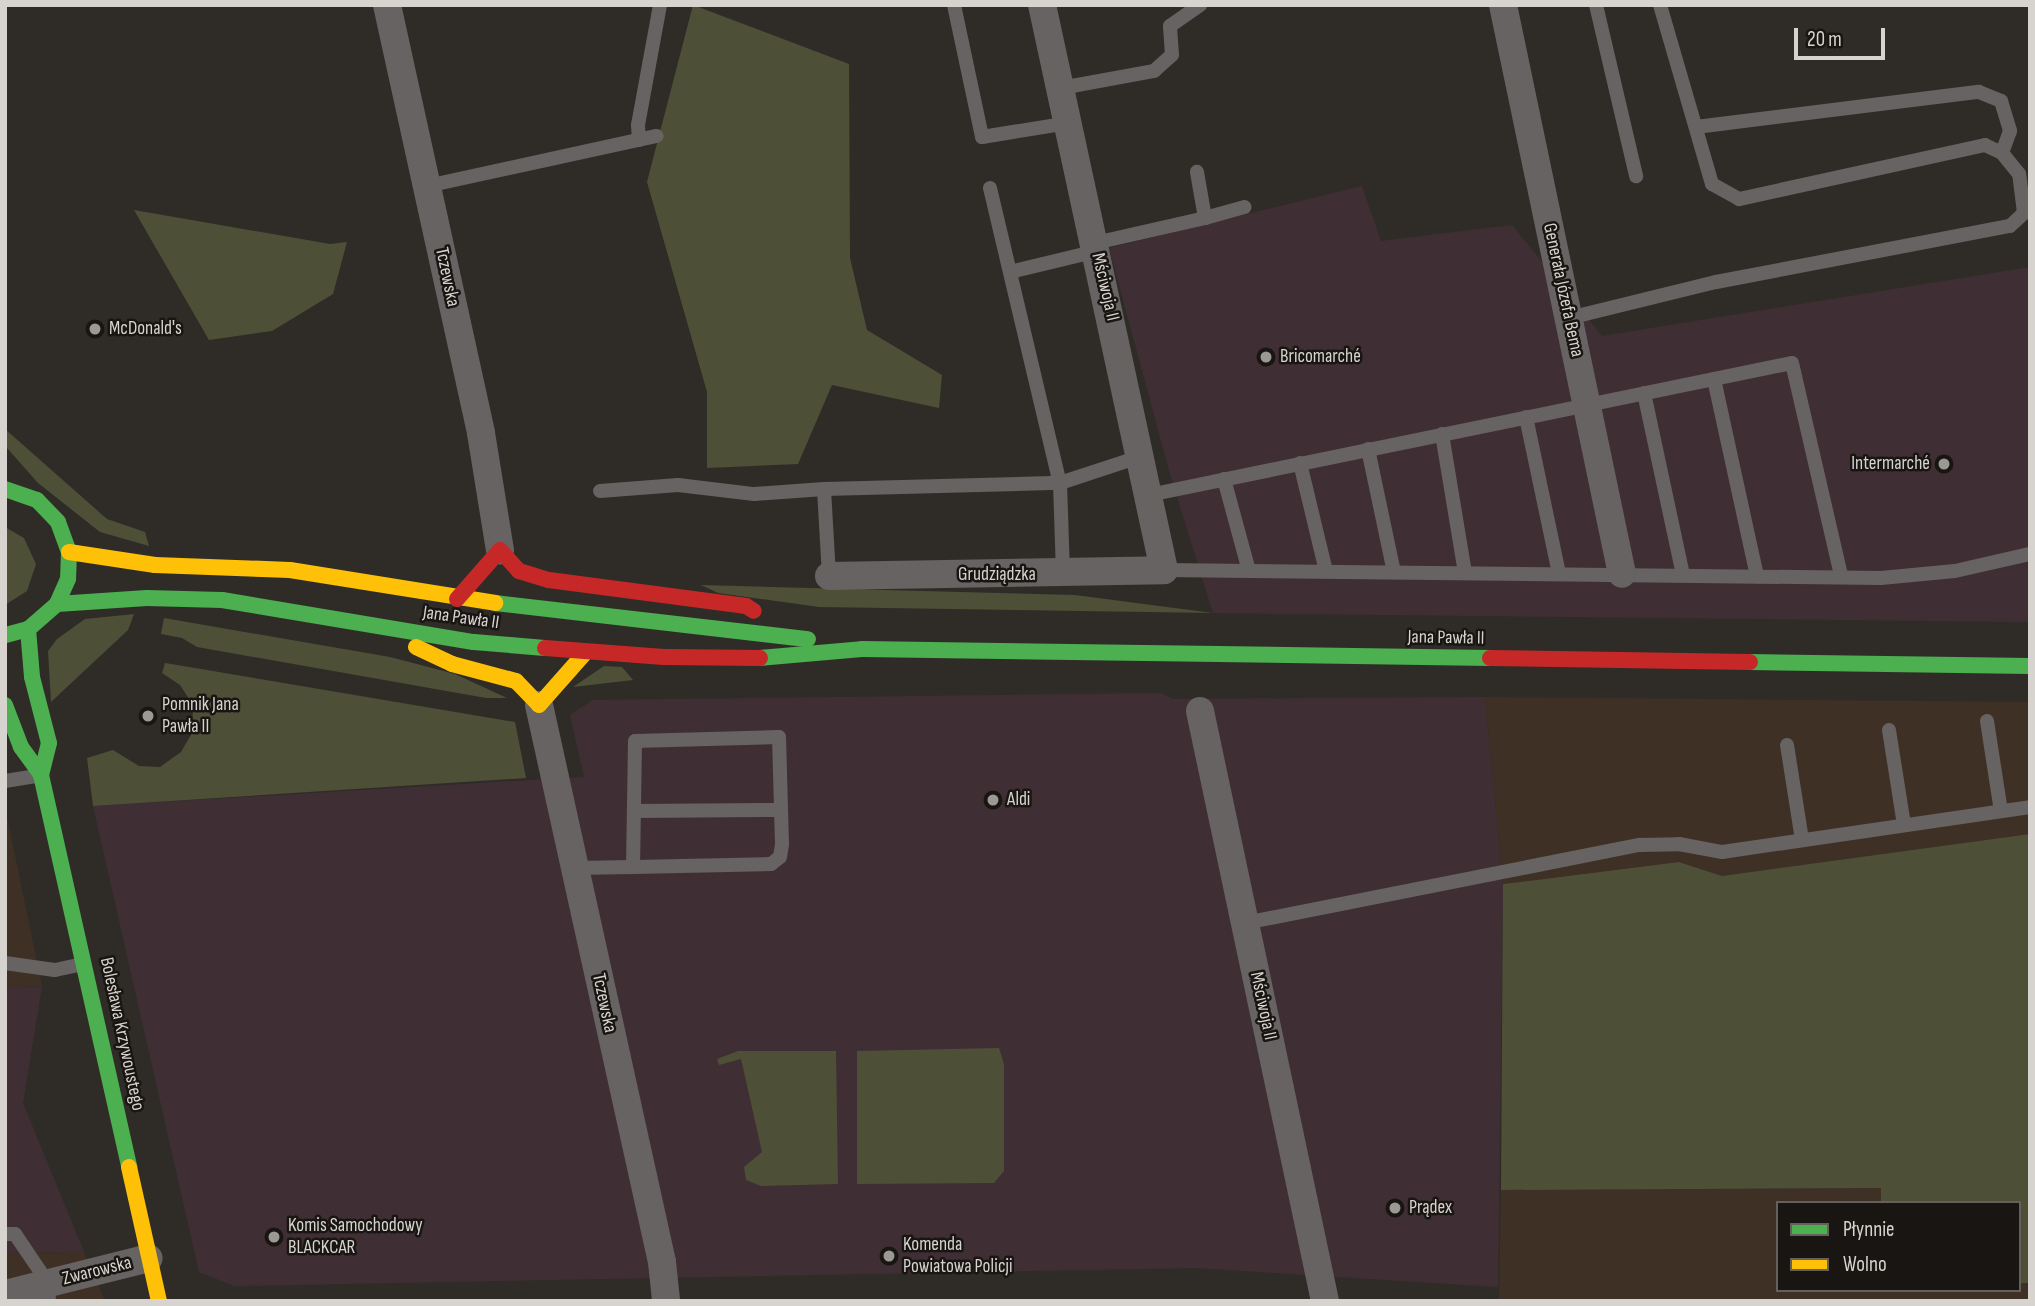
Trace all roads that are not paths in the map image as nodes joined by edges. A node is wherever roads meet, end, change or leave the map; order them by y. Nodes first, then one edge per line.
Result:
1 (387, 5) edge
2 (660, 5) edge
3 (954, 5) edge
4 (1042, 5) edge
5 (1200, 5) edge
6 (1503, 5) edge
7 (1596, 5) edge
8 (1660, 5) edge
9 (1061, 88) junction
10 (1068, 123) junction
11 (1696, 127) junction
12 (657, 136) dead end
13 (639, 140) junction
14 (2002, 153) junction
15 (1197, 172) dead end
16 (1636, 176) dead end
17 (427, 186) junction
18 (990, 188) dead end
19 (1245, 207) dead end
20 (1205, 218) junction
21 (1096, 247) junction
22 (1010, 272) junction
23 (1569, 318) junction
24 (1714, 379) junction
25 (1644, 393) junction
26 (1589, 404) junction
27 (1526, 417) junction
28 (1442, 434) junction
29 (1368, 449) junction
30 (1142, 456) junction
31 (1300, 463) junction
32 (1224, 479) junction
33 (1060, 483) junction
34 (6, 487) edge
35 (824, 489) junction
36 (600, 491) dead end
37 (1149, 495) junction
38 (500, 550) junction
39 (69, 552) junction
40 (2030, 554) edge
41 (1164, 570) junction
42 (1249, 571) junction
43 (1326, 571) junction
44 (1394, 572) junction
45 (1465, 573) junction
46 (1063, 574) junction
47 (1559, 574) junction
48 (1622, 575) junction
49 (1683, 575) junction
50 (829, 576) joint
51 (1757, 576) junction
52 (1841, 576) junction
53 (457, 599) junction
54 (57, 604) junction
55 (373, 626) junction
56 (28, 629) junction
57 (5, 635) edge
58 (802, 638) junction
59 (862, 649) junction
60 (586, 653) junction
61 (2030, 666) edge
62 (5, 705) edge
63 (539, 705) junction
64 (1200, 711) dead end
65 (1987, 721) dead end
66 (1889, 730) dead end
67 (1787, 745) dead end
68 (41, 775) junction
69 (5, 781) edge
70 (2030, 807) edge
71 (781, 810) junction
72 (634, 811) junction
73 (2001, 811) junction
74 (1904, 825) junction
75 (1802, 840) junction
76 (633, 867) junction
77 (574, 868) junction
78 (1245, 923) junction
79 (5, 963) edge
80 (86, 963) junction
81 (5, 1234) edge
82 (149, 1258) junction
83 (48, 1292) edge
84 (5, 1294) edge
85 (159, 1301) edge
86 (666, 1301) edge
87 (1325, 1301) edge

1 - 17 street, Tczewska
2 - 13 lane
3 - 10 lane
4 - 9 street, Mściwoja II
5 - 9 lane
6 - 23 street, Generała Józefa Bema
7 - 16 lane
8 - 11 lane
9 - 10 street, Mściwoja II
10 - 21 street, Mściwoja II
11 - 14 lane
11 - 14 lane
12 - 13 lane
13 - 17 lane
14 - 23 lane
15 - 20 lane
17 - 38 street, Tczewska
18 - 22 lane
19 - 20 lane
20 - 21 lane
21 - 22 lane
21 - 30 street, Mściwoja II
22 - 33 lane
23 - 26 street, Generała Józefa Bema
24 - 25 lane
24 - 51 lane
24 - 52 lane
25 - 26 lane
25 - 49 lane
26 - 27 lane
26 - 48 street, Generała Józefa Bema
27 - 28 lane
27 - 47 lane
28 - 29 lane
28 - 45 lane
29 - 31 lane
29 - 44 lane
30 - 33 lane
30 - 37 street, Mściwoja II
31 - 32 lane
31 - 43 lane
32 - 37 lane
32 - 42 lane
33 - 35 lane
33 - 46 lane
34 - 39 main road
35 - 36 lane
35 - 50 lane
37 - 41 street, Mściwoja II
38 - 53 main road
38 - 58 main road
39 - 53 main road, Jana Pawła II
39 - 54 main road
40 - 52 lane
41 - 42 lane
41 - 46 street, Grudziądzka
42 - 43 lane
43 - 44 lane
44 - 45 lane
45 - 47 lane
46 - 50 street, Grudziądzka
47 - 48 lane
48 - 49 lane
49 - 51 lane
51 - 52 lane
53 - 58 main road, Jana Pawła II
54 - 55 main road, Jana Pawła II
54 - 56 main road
55 - 60 main road, Jana Pawła II
55 - 63 main road
56 - 57 main road
56 - 68 main road, Bolesława Krzywoustego
58 - 59 main road, Jana Pawła II
59 - 60 main road, Jana Pawła II
59 - 61 main road, Jana Pawła II
60 - 63 main road
62 - 68 main road, Bolesława Krzywoustego
63 - 77 street, Tczewska
64 - 78 street, Mściwoja II
65 - 73 lane
66 - 74 lane
67 - 75 lane
68 - 69 lane
68 - 80 main road, Bolesława Krzywoustego
70 - 73 lane
71 - 72 lane
71 - 72 lane
71 - 76 lane
72 - 76 lane
73 - 74 lane
74 - 75 lane
75 - 78 lane
76 - 77 lane
77 - 86 street, Tczewska
78 - 87 street, Mściwoja II
79 - 80 lane
80 - 82 main road, Bolesława Krzywoustego
81 - 83 lane
82 - 83 street, Zwarowska
82 - 85 main road, Bolesława Krzywoustego
83 - 84 street, Zwarowska

